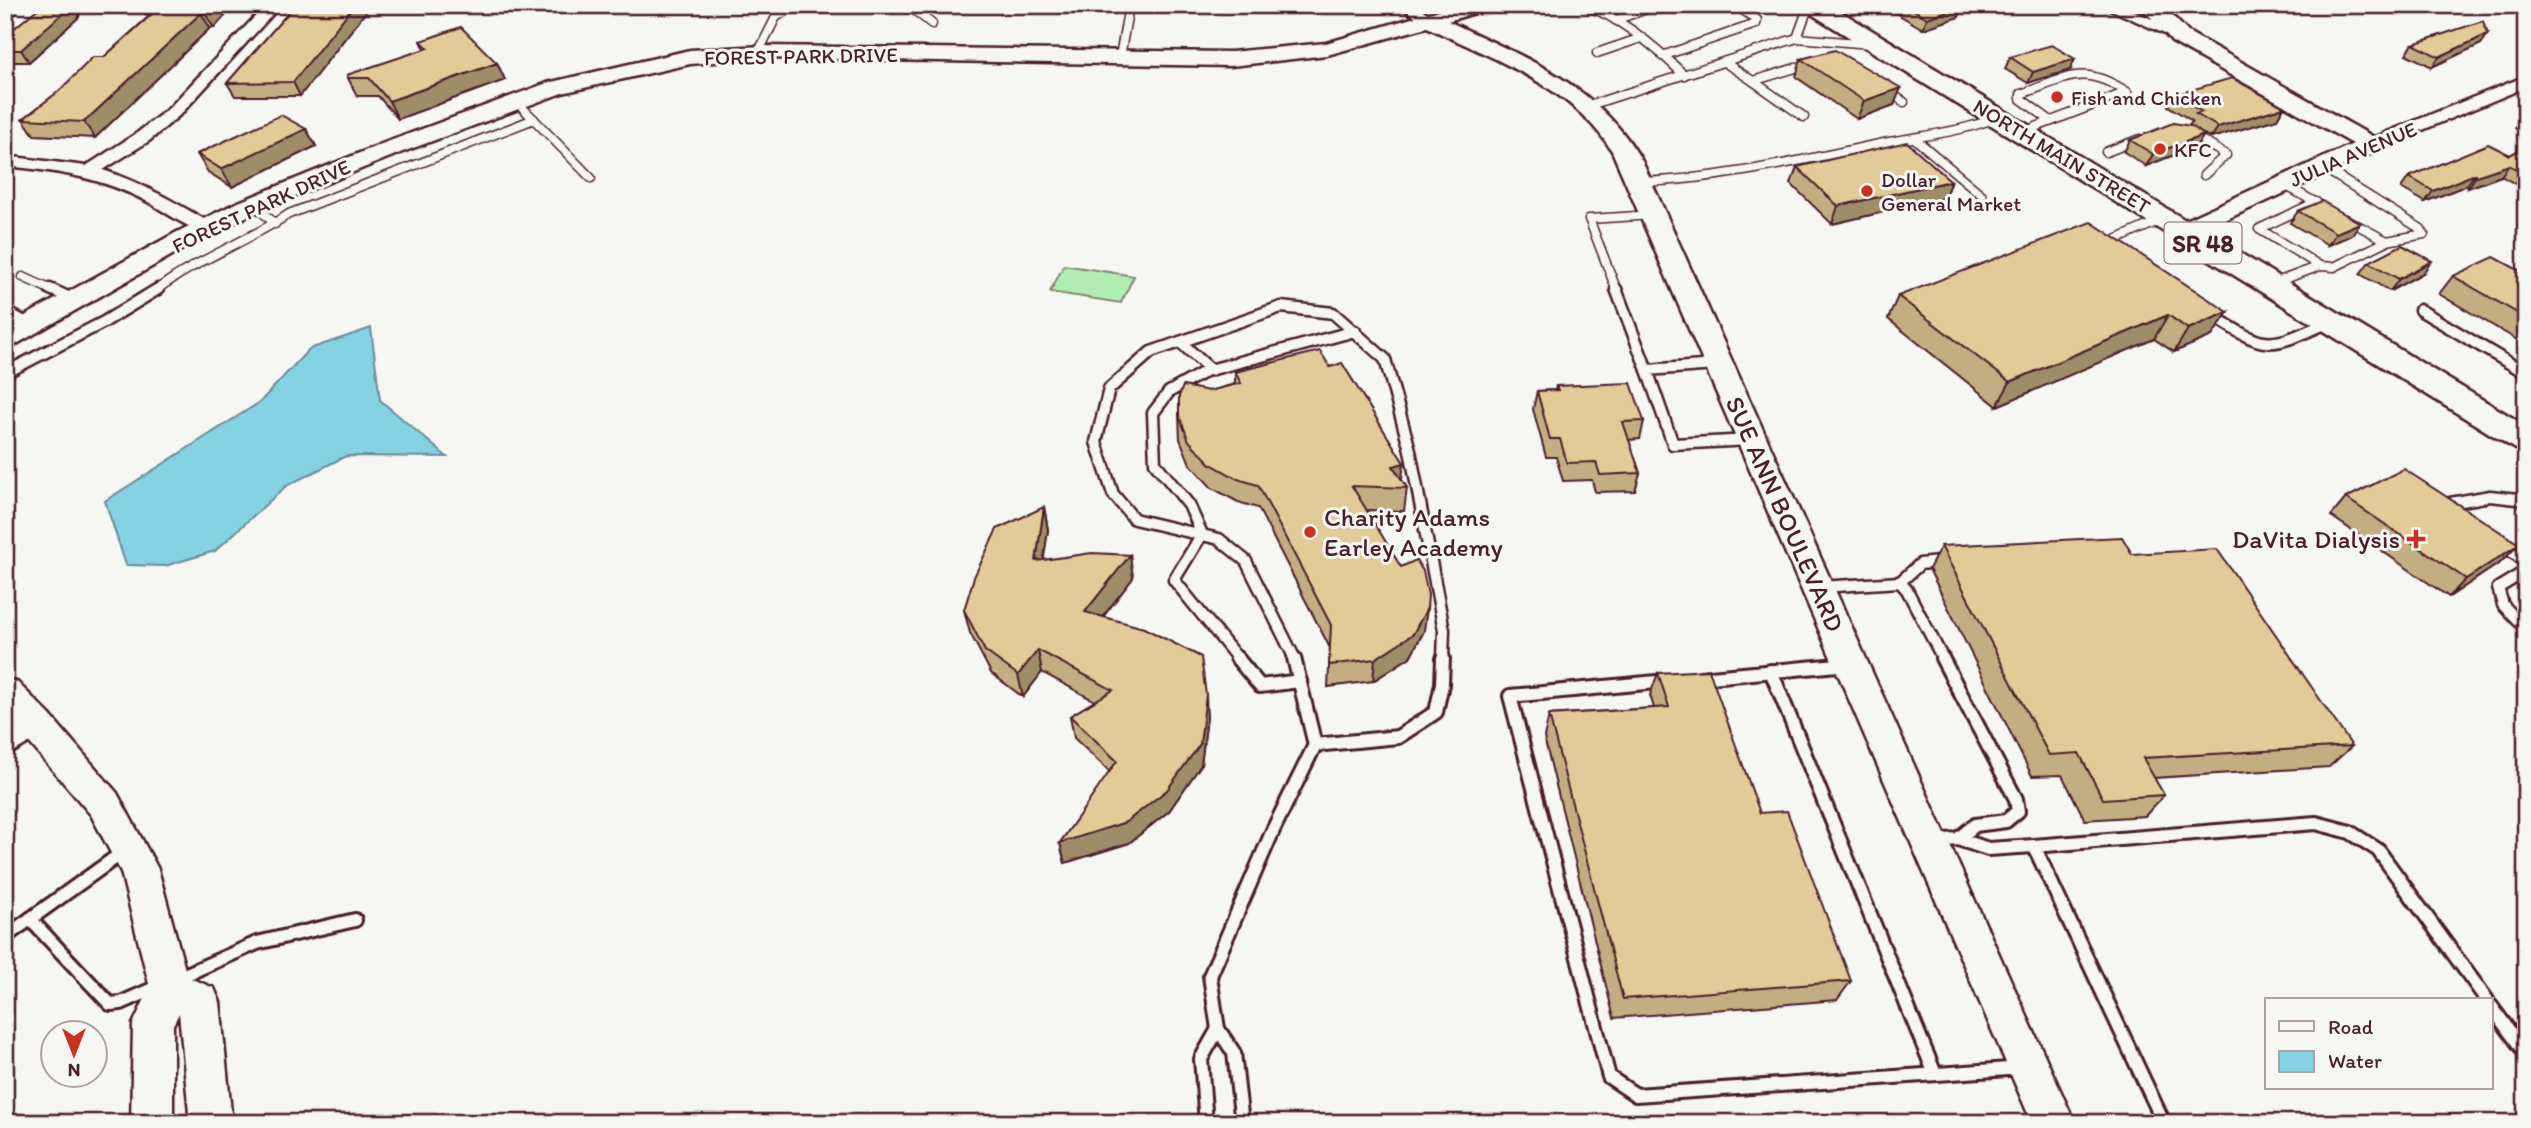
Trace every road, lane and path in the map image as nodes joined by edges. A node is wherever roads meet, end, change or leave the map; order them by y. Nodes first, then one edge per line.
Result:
1 (16, 5) edge
2 (274, 5) edge
3 (795, 5) edge
4 (908, 5) edge
5 (1129, 5) edge
6 (1404, 5) edge
7 (1481, 5) edge
8 (1584, 5) edge
9 (1657, 5) edge
10 (1736, 5) edge
11 (1811, 5) edge
12 (2108, 5) edge
13 (2150, 5) edge
14 (2511, 5) edge
15 (2526, 6) edge
16 (5, 14) edge
17 (1430, 20) junction
18 (1615, 20) junction
19 (932, 24) dead end
20 (2174, 33) junction
21 (1640, 38) junction
22 (1797, 38) junction
23 (1880, 45) junction
24 (758, 53) junction
25 (1597, 53) dead end
26 (1662, 56) junction
27 (1119, 57) junction
28 (1827, 59) edge
29 (1724, 62) junction
30 (1685, 75) junction
31 (1752, 81) junction
32 (2526, 81) edge
33 (1883, 88) edge
34 (517, 102) junction
35 (1904, 102) dead end
36 (1587, 106) junction
37 (1804, 117) dead end
38 (1998, 117) junction
39 (534, 119) junction
40 (2051, 121) junction
41 (2023, 132) junction
42 (2187, 132) edge
43 (2154, 133) edge
44 (1914, 138) junction
45 (2371, 145) junction
46 (2106, 152) dead end
47 (5, 161) edge
48 (2322, 167) junction
49 (88, 172) junction
50 (2204, 175) dead end
51 (591, 178) dead end
52 (1640, 182) junction
53 (2283, 184) junction
54 (1982, 195) dead end
55 (2316, 202) junction
56 (254, 204) junction
57 (2328, 209) edge
58 (1654, 215) junction
59 (2339, 215) edge
60 (275, 223) junction
61 (2174, 224) junction
62 (205, 228) junction
63 (2387, 241) junction
64 (2117, 254) edge
65 (2320, 266) junction
66 (23, 277) dead end
67 (2271, 285) junction
68 (75, 300) junction
69 (2197, 306) edge
70 (2420, 310) dead end
71 (5, 311) edge
72 (2331, 321) junction
73 (30, 325) junction
74 (1355, 331) junction
75 (5, 339) edge
76 (1180, 342) junction
77 (1720, 364) junction
78 (1211, 370) junction
79 (1647, 370) junction
80 (5, 373) edge
81 (2526, 373) edge
82 (2522, 434) edge
83 (1753, 440) junction
84 (2526, 499) edge
85 (2455, 511) edge
86 (1202, 534) junction
87 (2496, 540) edge
88 (1962, 560) edge
89 (2526, 562) edge
90 (2526, 571) edge
91 (1900, 582) junction
92 (1818, 587) junction
93 (2526, 629) edge
94 (1852, 664) junction
95 (1771, 671) junction
96 (1300, 681) junction
97 (5, 692) edge
98 (38, 725) junction
99 (1315, 745) junction
100 (5, 746) edge
101 (1944, 840) junction
102 (2034, 846) junction
103 (128, 848) junction
104 (30, 919) junction
105 (355, 920) dead end
106 (5, 937) edge
107 (169, 985) junction
108 (2486, 998) edge
109 (2492, 1007) edge
110 (1218, 1029) junction
111 (2526, 1054) edge
112 (2029, 1067) junction
113 (1935, 1074) junction
114 (211, 1122) edge
115 (152, 1123) edge
116 (1206, 1123) edge
117 (1242, 1123) edge
118 (2054, 1123) edge
119 (2164, 1123) edge

1 - 16 street
2 - 49 street
3 - 24 lane
4 - 19 lane
5 - 27 lane
6 - 17 street, SUE ANN BOULEVARD
7 - 17 street, FOREST PARK DRIVE
8 - 18 lane
9 - 18 lane
10 - 26 lane
11 - 22 lane
11 - 23 main road, NORTH MAIN STREET / SR 48
12 - 20 street
13 - 20 street
14 - 15 street
17 - 27 street, FOREST PARK DRIVE
17 - 36 street, SUE ANN BOULEVARD
18 - 21 lane
20 - 45 street
21 - 25 lane
21 - 26 lane
22 - 23 lane
22 - 29 lane
23 - 38 main road, NORTH MAIN STREET / SR 48
24 - 27 street, FOREST PARK DRIVE
24 - 34 street, FOREST PARK DRIVE
26 - 30 lane
28 - 31 lane
29 - 30 lane
29 - 31 lane
30 - 36 lane
31 - 37 lane
32 - 45 street, JULIA AVENUE
33 - 35 lane
34 - 39 lane
34 - 56 street, FOREST PARK DRIVE
36 - 52 street, SUE ANN BOULEVARD
38 - 41 main road, NORTH MAIN STREET / SR 48
38 - 44 lane
39 - 51 lane
39 - 60 lane
40 - 40 lane
40 - 41 lane
41 - 61 main road, NORTH MAIN STREET / SR 48
42 - 50 lane
43 - 46 lane
44 - 52 lane
44 - 54 lane
45 - 48 street, JULIA AVENUE
47 - 49 street
48 - 53 street, JULIA AVENUE
48 - 63 lane
49 - 62 street
52 - 58 street, SUE ANN BOULEVARD
53 - 55 lane
53 - 61 street, JULIA AVENUE
55 - 57 lane
55 - 65 lane
56 - 60 lane
56 - 62 street, FOREST PARK DRIVE
58 - 77 street, SUE ANN BOULEVARD
58 - 79 lane
59 - 63 lane
60 - 80 lane
61 - 64 lane
61 - 67 main road, NORTH MAIN STREET / SR 48
62 - 68 street, FOREST PARK DRIVE
63 - 65 lane
65 - 67 lane
66 - 68 lane
67 - 72 main road, NORTH MAIN STREET / SR 48
68 - 73 street, FOREST PARK DRIVE
69 - 72 lane
70 - 81 lane
71 - 73 lane
72 - 82 main road, NORTH MAIN STREET / SR 48
73 - 75 street, FOREST PARK DRIVE
74 - 76 lane
74 - 78 lane
74 - 99 lane
76 - 78 lane
76 - 86 lane
77 - 79 lane
77 - 83 street, SUE ANN BOULEVARD
78 - 86 lane
79 - 83 lane
83 - 92 street, SUE ANN BOULEVARD
84 - 85 lane
86 - 96 lane
86 - 96 lane
87 - 89 lane
88 - 91 lane
90 - 93 lane
91 - 92 lane
91 - 101 lane
92 - 94 street, SUE ANN BOULEVARD
94 - 95 lane
94 - 101 street, SUE ANN BOULEVARD
95 - 113 lane
95 - 113 lane
96 - 99 lane
97 - 98 street
98 - 100 street
98 - 103 street
99 - 110 lane
101 - 102 lane
101 - 112 street, SUE ANN BOULEVARD
102 - 108 lane
102 - 119 lane
103 - 104 lane
103 - 107 street
104 - 106 lane
104 - 107 lane
105 - 107 lane
107 - 114 street
107 - 115 street
109 - 111 lane
110 - 116 lane
110 - 117 lane
112 - 113 lane
112 - 118 street, SUE ANN BOULEVARD

